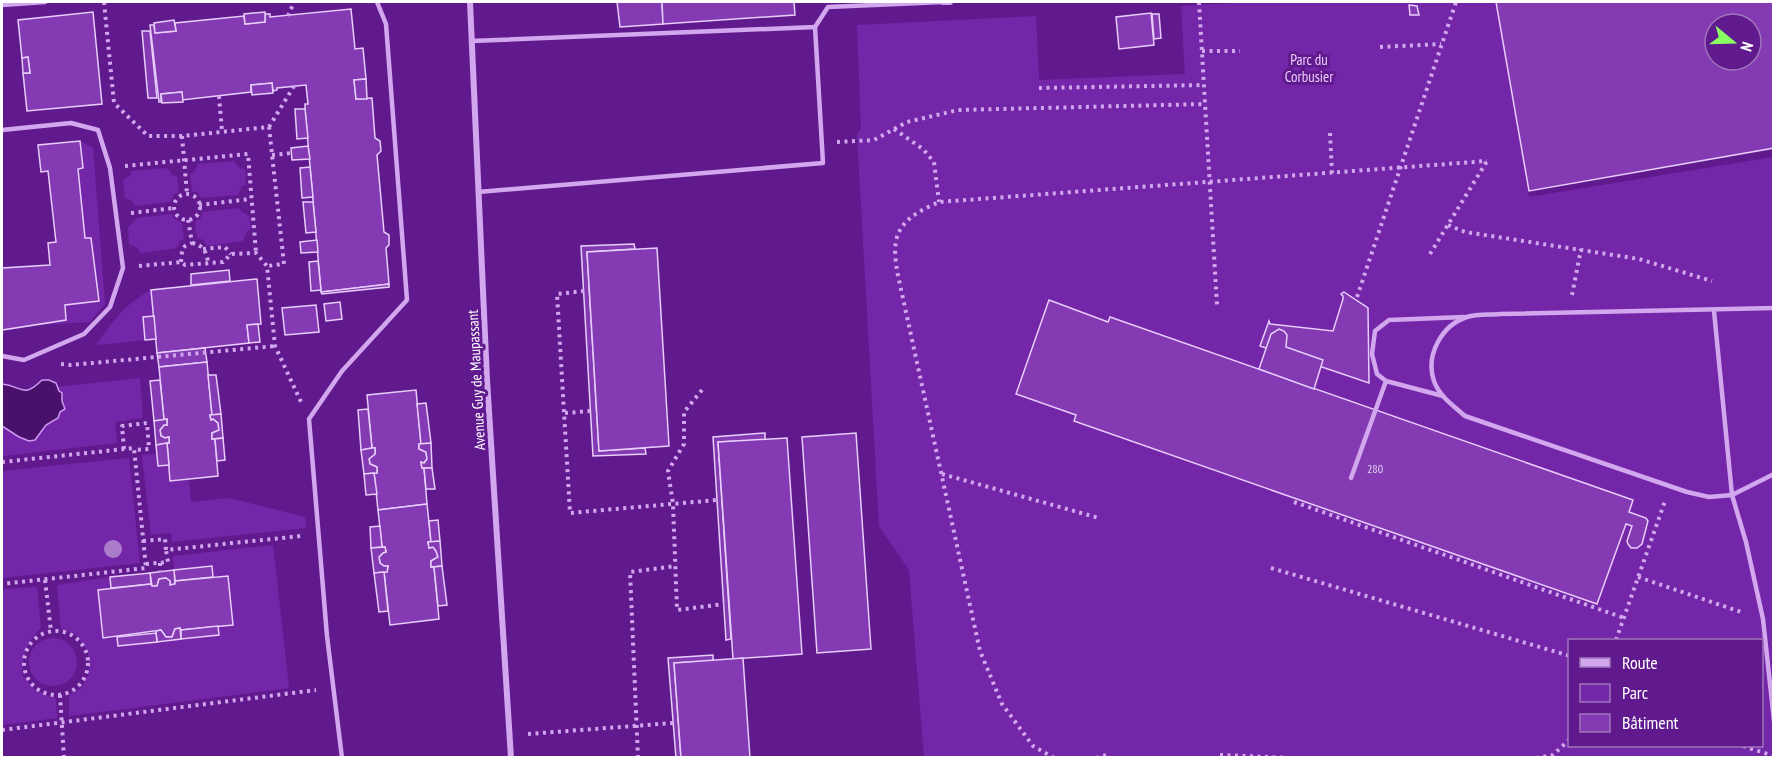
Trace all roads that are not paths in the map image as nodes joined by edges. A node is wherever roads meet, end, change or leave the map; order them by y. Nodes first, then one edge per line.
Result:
1 (45, 2) edge
2 (377, 2) edge
3 (470, 2) edge
4 (943, 2) edge
5 (950, 2) edge
6 (2, 6) edge
7 (815, 27) junction
8 (471, 41) junction
9 (2, 130) edge
10 (478, 192) junction
11 (1773, 308) edge
12 (1714, 311) junction
13 (1467, 317) junction
14 (2, 356) edge
15 (1386, 381) junction
16 (1443, 396) junction
17 (1773, 474) edge
18 (1352, 477) dead end
19 (1732, 495) junction
20 (1773, 721) edge
21 (342, 758) edge
22 (511, 758) edge

1 - 6 lane
2 - 21 lane
3 - 8 street, Avenue Guy de Maupassant
4 - 5 street
4 - 7 lane
7 - 8 lane
7 - 10 lane
8 - 10 street, Avenue Guy de Maupassant
9 - 14 lane
10 - 22 street, Avenue Guy de Maupassant
11 - 12 lane
12 - 13 lane
12 - 19 lane
13 - 15 lane
13 - 16 lane
15 - 16 lane
15 - 18 lane
16 - 19 lane
17 - 19 lane
19 - 20 lane

